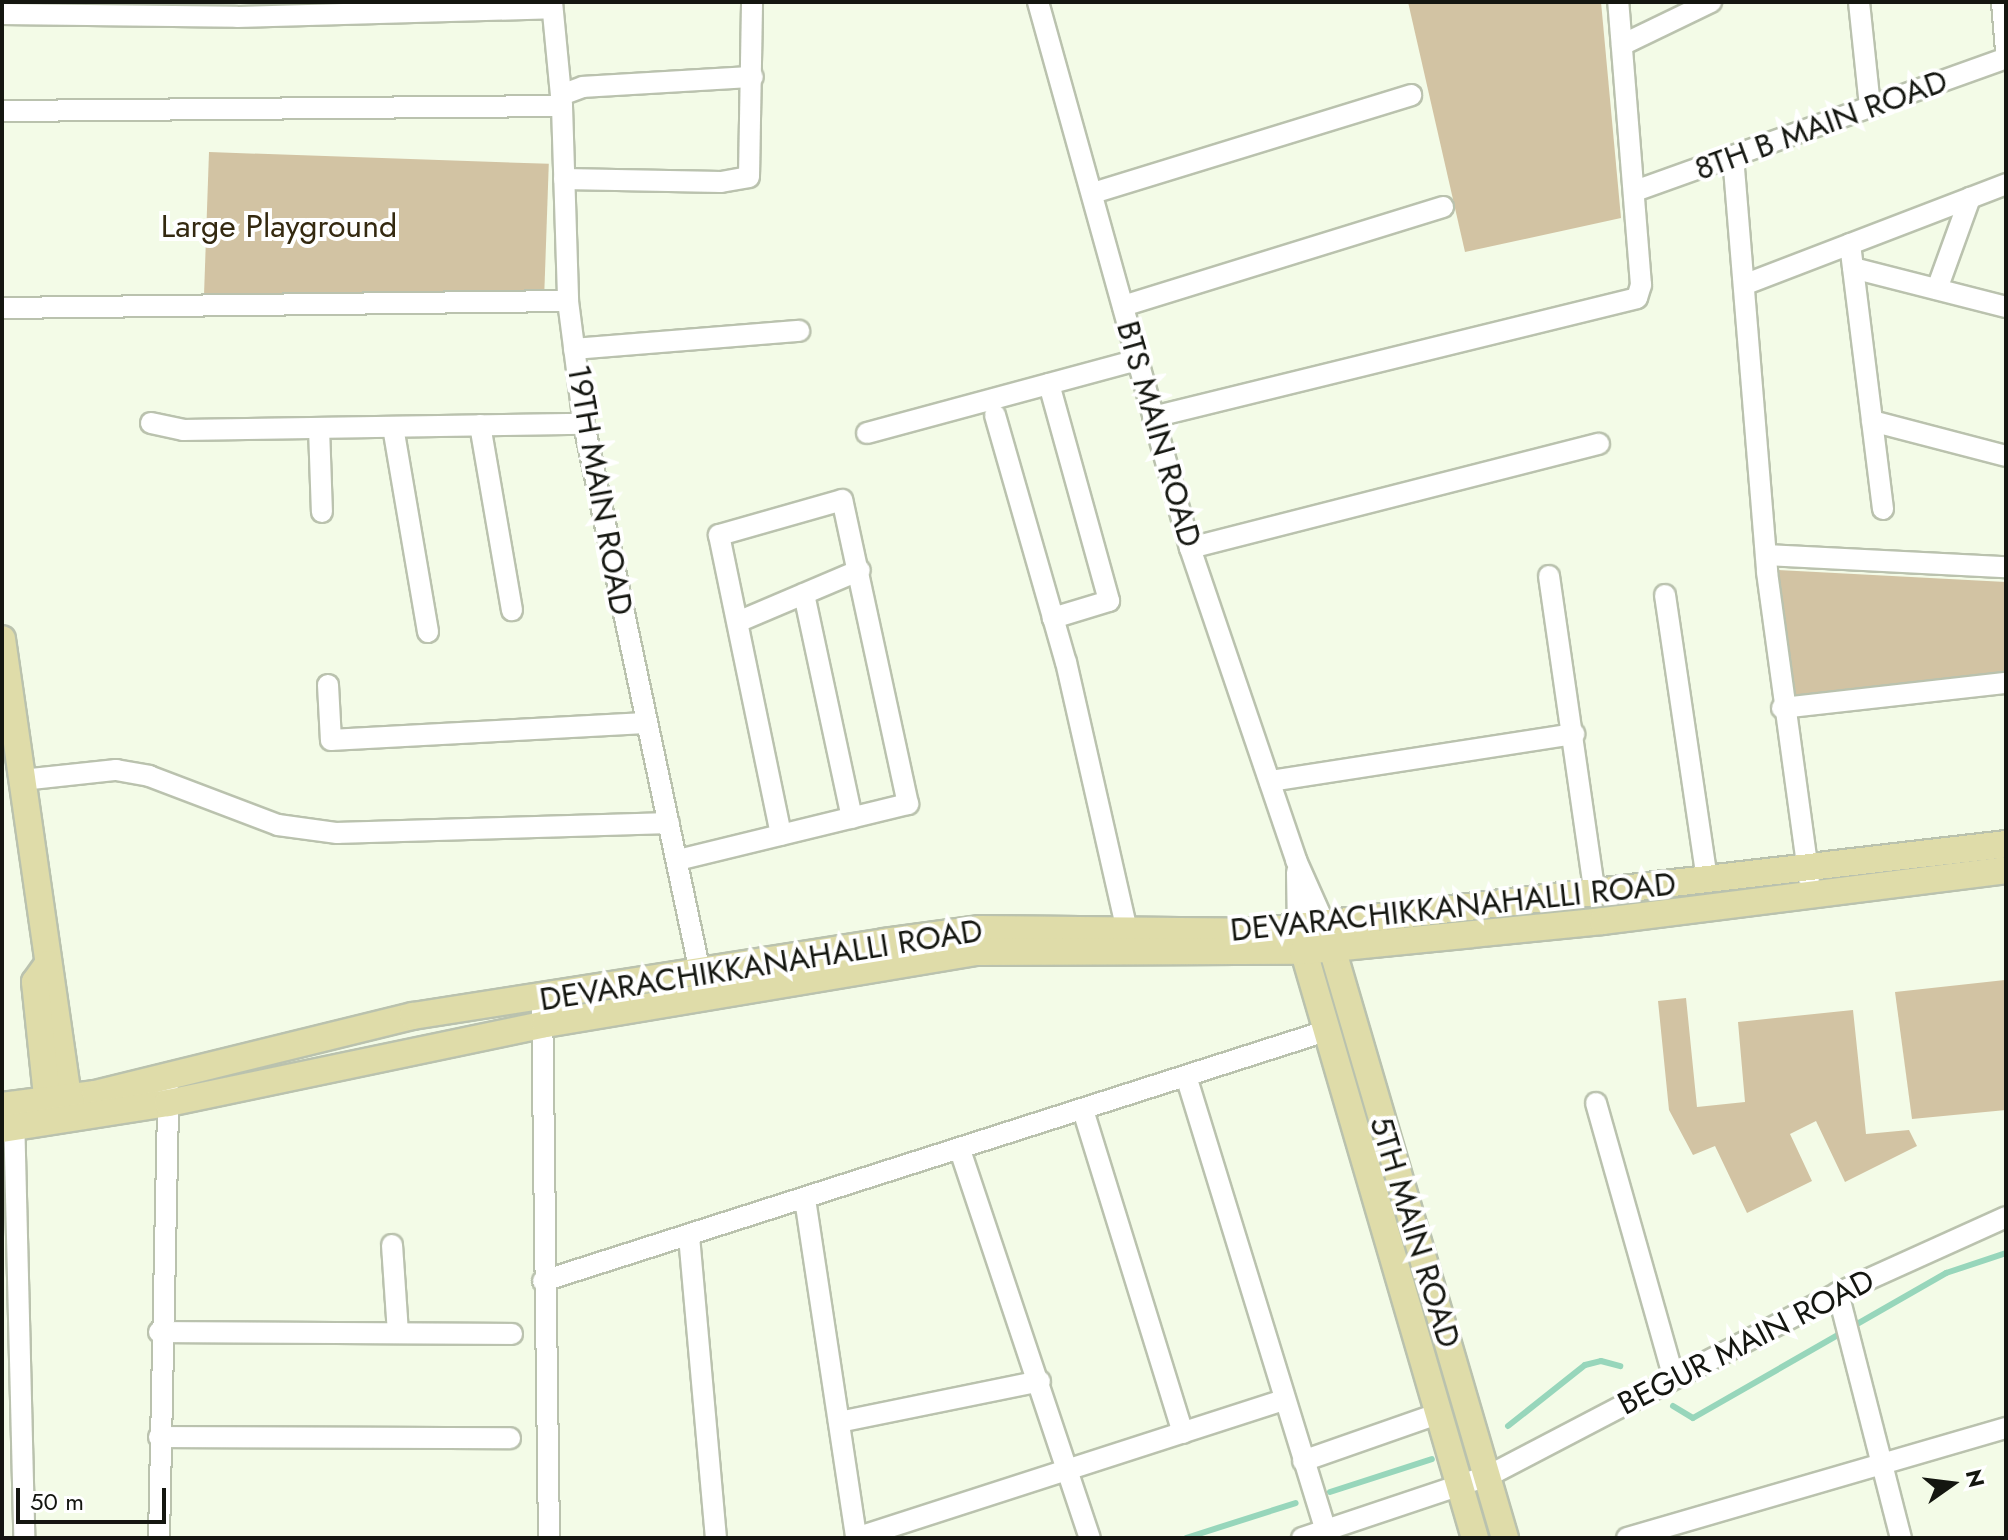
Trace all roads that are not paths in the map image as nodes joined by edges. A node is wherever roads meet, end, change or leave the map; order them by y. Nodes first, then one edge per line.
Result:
1 (752, 2) edge
2 (1038, 2) edge
3 (1618, 2) edge
4 (1711, 2) edge
5 (1859, 2) edge
6 (2002, 2) edge
7 (552, 5) edge
8 (2, 14) edge
9 (1622, 45) junction
10 (2006, 51) edge
11 (2006, 58) edge
12 (753, 77) junction
13 (1411, 95) dead end
14 (562, 101) junction
15 (1870, 107) junction
16 (2, 111) edge
17 (1733, 156) junction
18 (564, 179) junction
19 (2006, 184) edge
20 (1635, 191) junction
21 (1093, 193) junction
22 (1970, 198) junction
23 (1443, 207) dead end
24 (1850, 244) junction
25 (1853, 268) junction
26 (1746, 284) junction
27 (1937, 289) junction
28 (568, 301) junction
29 (1123, 306) junction
30 (2006, 307) edge
31 (2, 308) edge
32 (799, 331) dead end
33 (574, 349) junction
34 (1138, 360) junction
35 (1049, 384) junction
36 (995, 415) dead end
37 (1153, 417) junction
38 (1872, 421) junction
39 (151, 423) dead end
40 (584, 424) junction
41 (480, 425) junction
42 (393, 427) junction
43 (319, 428) junction
44 (867, 433) dead end
45 (1599, 444) dead end
46 (2006, 456) edge
47 (1883, 509) dead end
48 (322, 512) dead end
49 (1190, 548) junction
50 (1766, 555) junction
51 (2006, 567) edge
52 (860, 570) junction
53 (1549, 576) dead end
54 (804, 594) junction
55 (1665, 595) dead end
56 (512, 610) dead end
57 (1053, 618) junction
58 (740, 621) junction
59 (428, 632) dead end
60 (2, 639) edge
61 (2006, 683) edge
62 (328, 685) dead end
63 (1782, 708) junction
64 (645, 723) junction
65 (1574, 734) junction
66 (9, 750) edge
67 (22, 780) junction
68 (1270, 781) junction
69 (852, 818) junction
70 (669, 823) junction
71 (781, 835) junction
72 (2006, 844) edge
73 (678, 860) junction
74 (1296, 860) junction
75 (2006, 870) edge
76 (1707, 880) junction
77 (1809, 881) junction
78 (1595, 895) junction
79 (1127, 930) junction
80 (1328, 936) junction
81 (1300, 939) junction
82 (700, 972) junction
83 (544, 1011) junction
84 (1326, 1031) junction
85 (168, 1076) junction
86 (1186, 1076) junction
87 (168, 1103) junction
88 (1596, 1103) dead end
89 (1083, 1110) junction
90 (60, 1111) junction
91 (8, 1117) edge
92 (960, 1150) junction
93 (805, 1199) junction
94 (2006, 1217) edge
95 (689, 1236) junction
96 (392, 1245) dead end
97 (543, 1281) junction
98 (1838, 1293) junction
99 (159, 1332) junction
100 (398, 1333) junction
101 (512, 1334) dead end
102 (1674, 1378) junction
103 (1040, 1381) junction
104 (1283, 1400) junction
105 (1440, 1413) junction
106 (839, 1422) junction
107 (2006, 1428) edge
108 (1183, 1433) junction
109 (159, 1437) junction
110 (510, 1438) dead end
111 (1303, 1461) junction
112 (1887, 1466) junction
113 (1071, 1469) junction
114 (1490, 1475) junction
115 (1462, 1486) junction
116 (1326, 1530) junction
117 (24, 1538) edge
118 (159, 1538) edge
119 (549, 1538) edge
120 (716, 1538) edge
121 (856, 1538) edge
122 (1090, 1538) edge
123 (1302, 1538) edge
124 (1475, 1538) edge
125 (1505, 1538) edge
126 (1627, 1538) edge
127 (1901, 1538) edge

1 - 12 street
2 - 21 street, BTS MAIN ROAD
3 - 9 street
4 - 9 street
5 - 15 street
6 - 10 street
7 - 8 street
7 - 14 street, 19TH MAIN ROAD
9 - 20 street
11 - 15 street, 8TH B MAIN ROAD
12 - 14 street
12 - 18 street
13 - 21 street
14 - 16 street
14 - 18 street, 19TH MAIN ROAD
15 - 17 street, 8TH B MAIN ROAD
17 - 20 street, 8TH B MAIN ROAD
17 - 26 street
18 - 28 street, 19TH MAIN ROAD
19 - 22 street
20 - 37 street
21 - 29 street, BTS MAIN ROAD
22 - 24 street
22 - 27 street
23 - 29 street
24 - 25 street
24 - 26 street
25 - 27 street
25 - 38 street
26 - 50 street
27 - 30 street
28 - 31 street
28 - 33 street, 19TH MAIN ROAD
29 - 34 street, BTS MAIN ROAD
32 - 33 street
33 - 40 street, 19TH MAIN ROAD
34 - 35 street
34 - 37 street, BTS MAIN ROAD
35 - 44 street
35 - 57 street
36 - 57 street
37 - 49 street, BTS MAIN ROAD
38 - 46 street
38 - 47 street
39 - 43 street
40 - 41 street
40 - 64 street, 19TH MAIN ROAD
41 - 42 street
41 - 56 street
42 - 43 street
42 - 59 street
43 - 48 street
45 - 49 street
49 - 68 street, BTS MAIN ROAD
50 - 51 street
50 - 63 street
52 - 54 street
52 - 58 street
52 - 69 street
53 - 65 street
54 - 58 street
54 - 69 street
55 - 76 street
57 - 79 street
58 - 71 street
60 - 66 main road
61 - 63 street
62 - 64 street
63 - 77 street
64 - 70 street, 19TH MAIN ROAD
65 - 68 street
65 - 78 street
66 - 67 main road
67 - 70 street
67 - 90 main road
68 - 74 street, BTS MAIN ROAD
69 - 71 street
70 - 73 street, 19TH MAIN ROAD
71 - 73 street
72 - 77 main road, DEVARACHIKKANAHALLI ROAD
73 - 82 street, 19TH MAIN ROAD
74 - 80 street, BTS MAIN ROAD
74 - 81 street, BTS MAIN ROAD
75 - 77 main road, DEVARACHIKKANAHALLI ROAD
76 - 77 main road, DEVARACHIKKANAHALLI ROAD
76 - 78 main road, DEVARACHIKKANAHALLI ROAD
77 - 80 main road, DEVARACHIKKANAHALLI ROAD
78 - 80 main road, DEVARACHIKKANAHALLI ROAD
79 - 81 main road, DEVARACHIKKANAHALLI ROAD
79 - 82 main road, DEVARACHIKKANAHALLI ROAD
80 - 81 main road, DEVARACHIKKANAHALLI ROAD
80 - 114 main road, 5TH MAIN ROAD
81 - 83 main road, DEVARACHIKKANAHALLI ROAD
81 - 84 main road, 5TH MAIN ROAD
82 - 83 main road, DEVARACHIKKANAHALLI ROAD
83 - 85 main road, DEVARACHIKKANAHALLI ROAD
83 - 87 main road, DEVARACHIKKANAHALLI ROAD
83 - 97 street
84 - 86 street
84 - 105 main road, 5TH MAIN ROAD
85 - 87 street
85 - 90 main road, DEVARACHIKKANAHALLI ROAD
86 - 89 street
86 - 104 street
87 - 90 main road, DEVARACHIKKANAHALLI ROAD
87 - 99 street
88 - 102 street
89 - 92 street
89 - 108 street
90 - 91 main road, DEVARACHIKKANAHALLI ROAD
91 - 117 street
92 - 93 street
92 - 103 street
93 - 95 street
93 - 106 street
94 - 98 street, BEGUR MAIN ROAD
95 - 97 street
95 - 120 street
96 - 100 street
97 - 119 street
98 - 102 street, BEGUR MAIN ROAD
98 - 112 street
99 - 100 street
99 - 109 street
100 - 101 street
102 - 114 street, BEGUR MAIN ROAD
103 - 106 street
103 - 113 street
104 - 108 street
104 - 111 street
105 - 111 street
105 - 115 main road, 5TH MAIN ROAD
106 - 121 street
107 - 112 street
108 - 113 street
109 - 110 street
109 - 118 street
111 - 116 street
112 - 126 street
112 - 127 street
113 - 121 street
113 - 122 street
114 - 115 street, BEGUR MAIN ROAD
114 - 125 main road, 5TH MAIN ROAD
115 - 116 street, BEGUR MAIN ROAD
115 - 124 main road, 5TH MAIN ROAD
116 - 123 street, BEGUR MAIN ROAD

